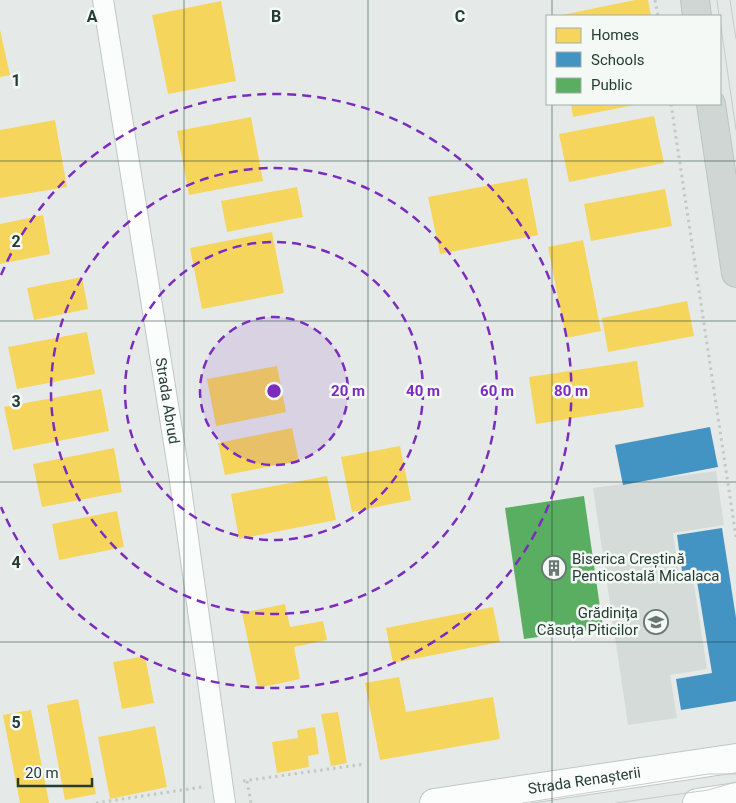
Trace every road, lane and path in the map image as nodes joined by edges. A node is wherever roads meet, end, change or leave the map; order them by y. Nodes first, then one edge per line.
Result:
1 (103, 0) edge
2 (655, 0) edge
3 (695, 0) edge
4 (658, 15) edge
5 (697, 15) edge
6 (671, 105) edge
7 (711, 105) edge
8 (736, 272) edge
9 (736, 538) edge
10 (736, 758) edge
11 (247, 781) dead end
12 (736, 797) edge
13 (225, 803) edge
14 (251, 803) edge
15 (434, 803) edge
16 (697, 803) edge

1 - 13 street, Strada Abrud
2 - 4 path
3 - 5 main road
6 - 9 path
7 - 8 main road
10 - 15 street, Strada Renașterii
11 - 14 path
12 - 16 street

